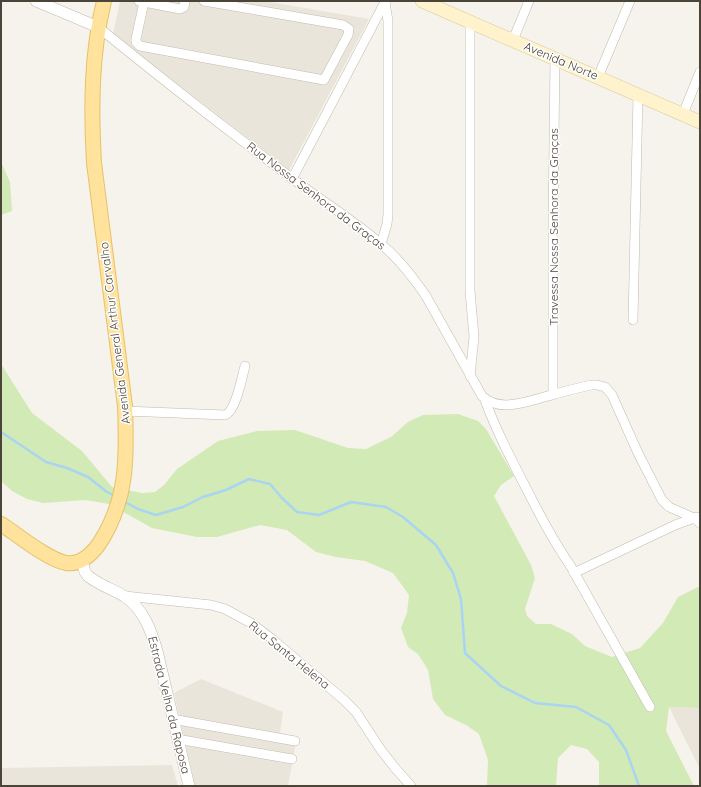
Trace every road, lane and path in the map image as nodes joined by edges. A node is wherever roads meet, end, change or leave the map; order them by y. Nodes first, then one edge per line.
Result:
1 (36, 1) edge
2 (104, 1) edge
3 (185, 1) edge
4 (204, 1) edge
5 (529, 1) edge
6 (630, 1) edge
7 (142, 2) edge
8 (386, 2) edge
9 (426, 2) edge
10 (470, 22) junction
11 (98, 27) junction
12 (513, 40) junction
13 (555, 59) junction
14 (700, 72) edge
15 (598, 77) junction
16 (638, 95) junction
17 (683, 114) junction
18 (700, 122) edge
19 (292, 179) junction
20 (381, 244) junction
21 (633, 320) dead end
22 (245, 366) dead end
23 (470, 376) junction
24 (553, 394) junction
25 (485, 400) junction
26 (125, 411) junction
27 (698, 519) edge
28 (1, 524) edge
29 (82, 561) junction
30 (574, 573) junction
31 (125, 596) junction
32 (650, 707) dead end
33 (172, 718) junction
34 (177, 739) junction
35 (295, 740) dead end
36 (292, 759) dead end
37 (189, 786) edge
38 (411, 786) edge

1 - 11 street
2 - 11 main road, Avenida General Arthur Carvalho
3 - 7 street
4 - 7 street
5 - 12 street
6 - 15 street
8 - 19 street
8 - 20 street
9 - 10 main road, Avenida Norte
10 - 12 main road, Avenida Norte
10 - 23 street
11 - 19 street, Rua Nossa Senhora da Graças
11 - 26 main road, Avenida General Arthur Carvalho
12 - 13 main road, Avenida Norte
13 - 15 main road, Avenida Norte
13 - 24 street, Travessa Nossa Senhora da Graças
14 - 17 street
15 - 16 main road, Avenida Norte
16 - 17 main road, Avenida Norte
16 - 21 street
17 - 18 main road, Avenida Norte
19 - 20 street, Rua Nossa Senhora da Graças
20 - 23 street, Rua Nossa Senhora da Graças
22 - 26 street
23 - 25 street, Rua Nossa Senhora da Graças
24 - 25 street
24 - 27 street
25 - 30 street, Rua Nossa Senhora da Graças
26 - 29 main road, Avenida General Arthur Carvalho
27 - 30 street
28 - 29 main road
29 - 31 street, Estrada Velha da Raposa
30 - 32 street, Rua Nossa Senhora da Graças
31 - 33 street, Estrada Velha da Raposa
31 - 38 street, Rua Santa Helena
33 - 34 street, Estrada Velha da Raposa
33 - 35 street
34 - 36 street
34 - 37 street, Estrada Velha da Raposa

